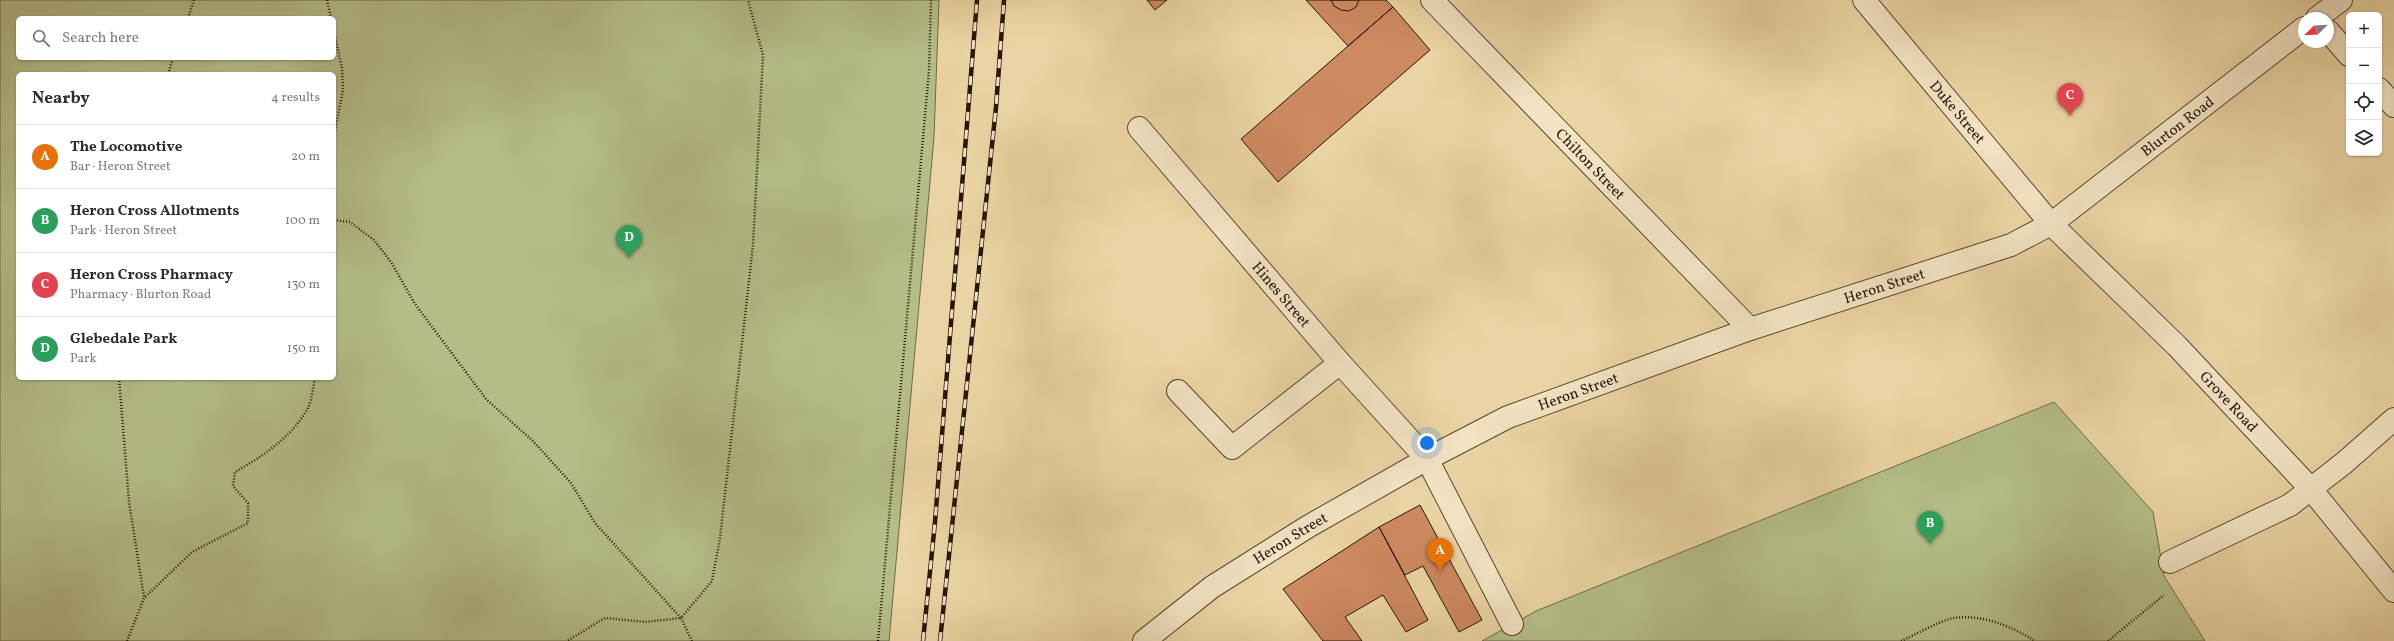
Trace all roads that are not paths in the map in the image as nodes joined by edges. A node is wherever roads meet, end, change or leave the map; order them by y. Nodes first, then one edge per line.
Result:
1 (1432, 0) edge
2 (1864, 0) edge
3 (2341, 0) edge
4 (2325, 12) edge
5 (2298, 33) edge
6 (2334, 38) edge
7 (2346, 52) edge
8 (2382, 92) edge
9 (2394, 106) edge
10 (1139, 128) dead end
11 (2051, 224) junction
12 (1750, 328) junction
13 (1340, 363) junction
14 (1178, 391) dead end
15 (2394, 419) edge
16 (1427, 459) junction
17 (2310, 488) junction
18 (2170, 562) dead end
19 (2394, 591) edge
20 (1512, 624) dead end
21 (1144, 641) edge

1 - 12 street, Chilton Street
2 - 11 street, Duke Street
3 - 4 street
5 - 11 street, Blurton Road
6 - 7 street
8 - 9 street
10 - 13 street, Hines Street
11 - 12 street, Heron Street
11 - 17 street, Grove Road
12 - 16 street, Heron Street
13 - 14 street
13 - 16 street, Hines Street
15 - 17 street
16 - 20 street, Hines Street
16 - 21 street, Heron Street
17 - 18 street
17 - 19 street, Grove Road

